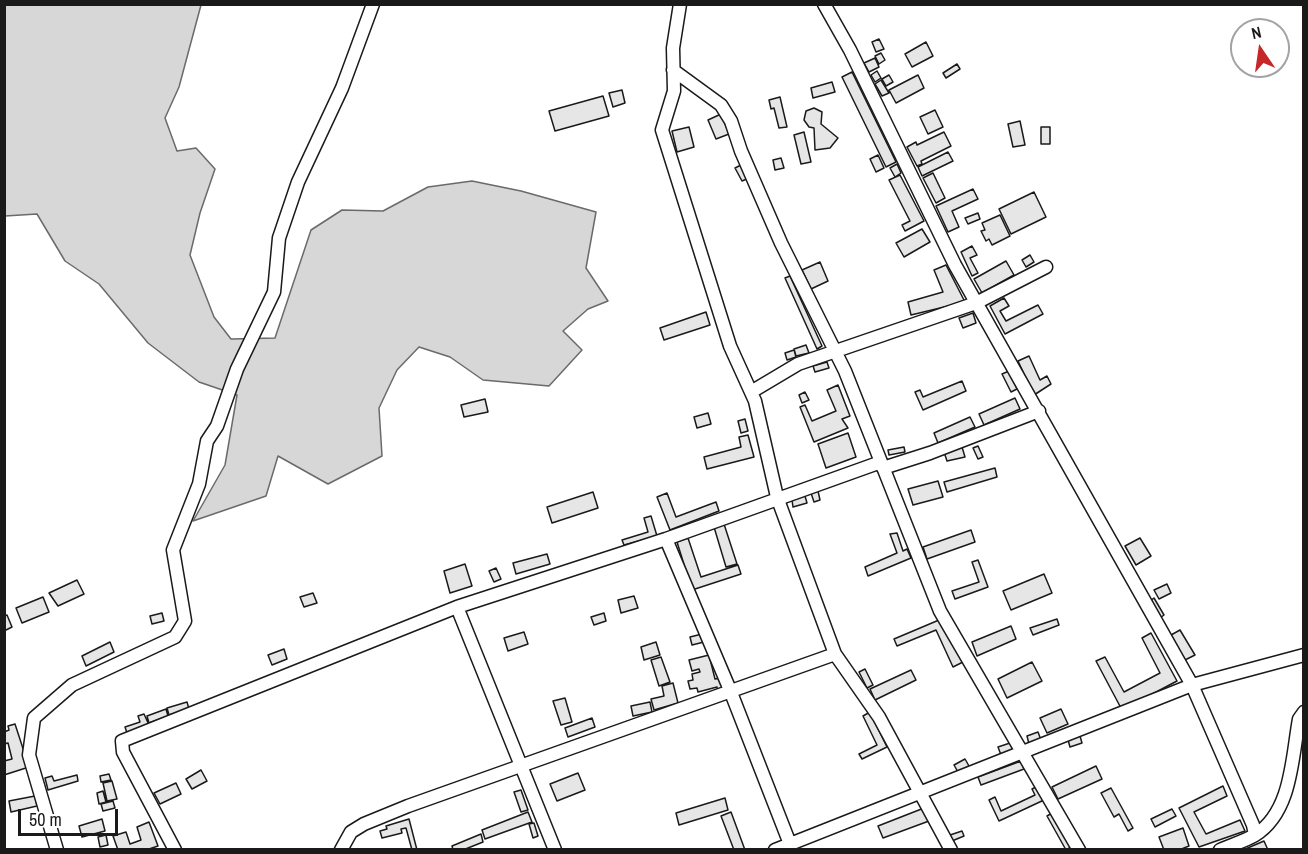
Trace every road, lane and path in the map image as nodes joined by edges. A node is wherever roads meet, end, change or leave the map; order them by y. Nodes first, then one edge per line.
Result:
1 (373, 4) edge
2 (680, 4) edge
3 (824, 4) edge
4 (674, 70) junction
5 (1046, 267) dead end
6 (976, 303) junction
7 (834, 350) junction
8 (751, 392) junction
9 (1039, 411) junction
10 (882, 465) junction
11 (777, 497) junction
12 (666, 539) junction
13 (457, 607) junction
14 (835, 654) junction
15 (1304, 655) edge
16 (1192, 686) junction
17 (730, 690) junction
18 (1304, 712) edge
19 (1023, 752) junction
20 (521, 766) junction
21 (920, 794) junction
22 (1255, 835) junction
23 (790, 844) junction
24 (57, 849) edge
25 (175, 849) edge
26 (341, 849) edge
27 (555, 849) edge
28 (775, 849) edge
29 (951, 849) edge
30 (1079, 849) edge
31 (1220, 849) edge

1 - 24 street
2 - 4 street
3 - 6 street
4 - 7 street
4 - 8 street
5 - 6 street
6 - 7 street
6 - 9 street
7 - 8 street
7 - 10 street
8 - 11 street
9 - 10 street
9 - 16 street
10 - 11 street
10 - 19 street
11 - 12 street
11 - 14 street
12 - 13 street
12 - 17 street
13 - 20 street
13 - 25 street
14 - 17 street
14 - 21 street
15 - 16 street
16 - 19 street
16 - 22 street
17 - 20 street
17 - 23 street
18 - 22 street
19 - 21 street
19 - 30 street
20 - 26 street
20 - 27 street
21 - 23 street
21 - 29 street
22 - 31 street
23 - 28 street

